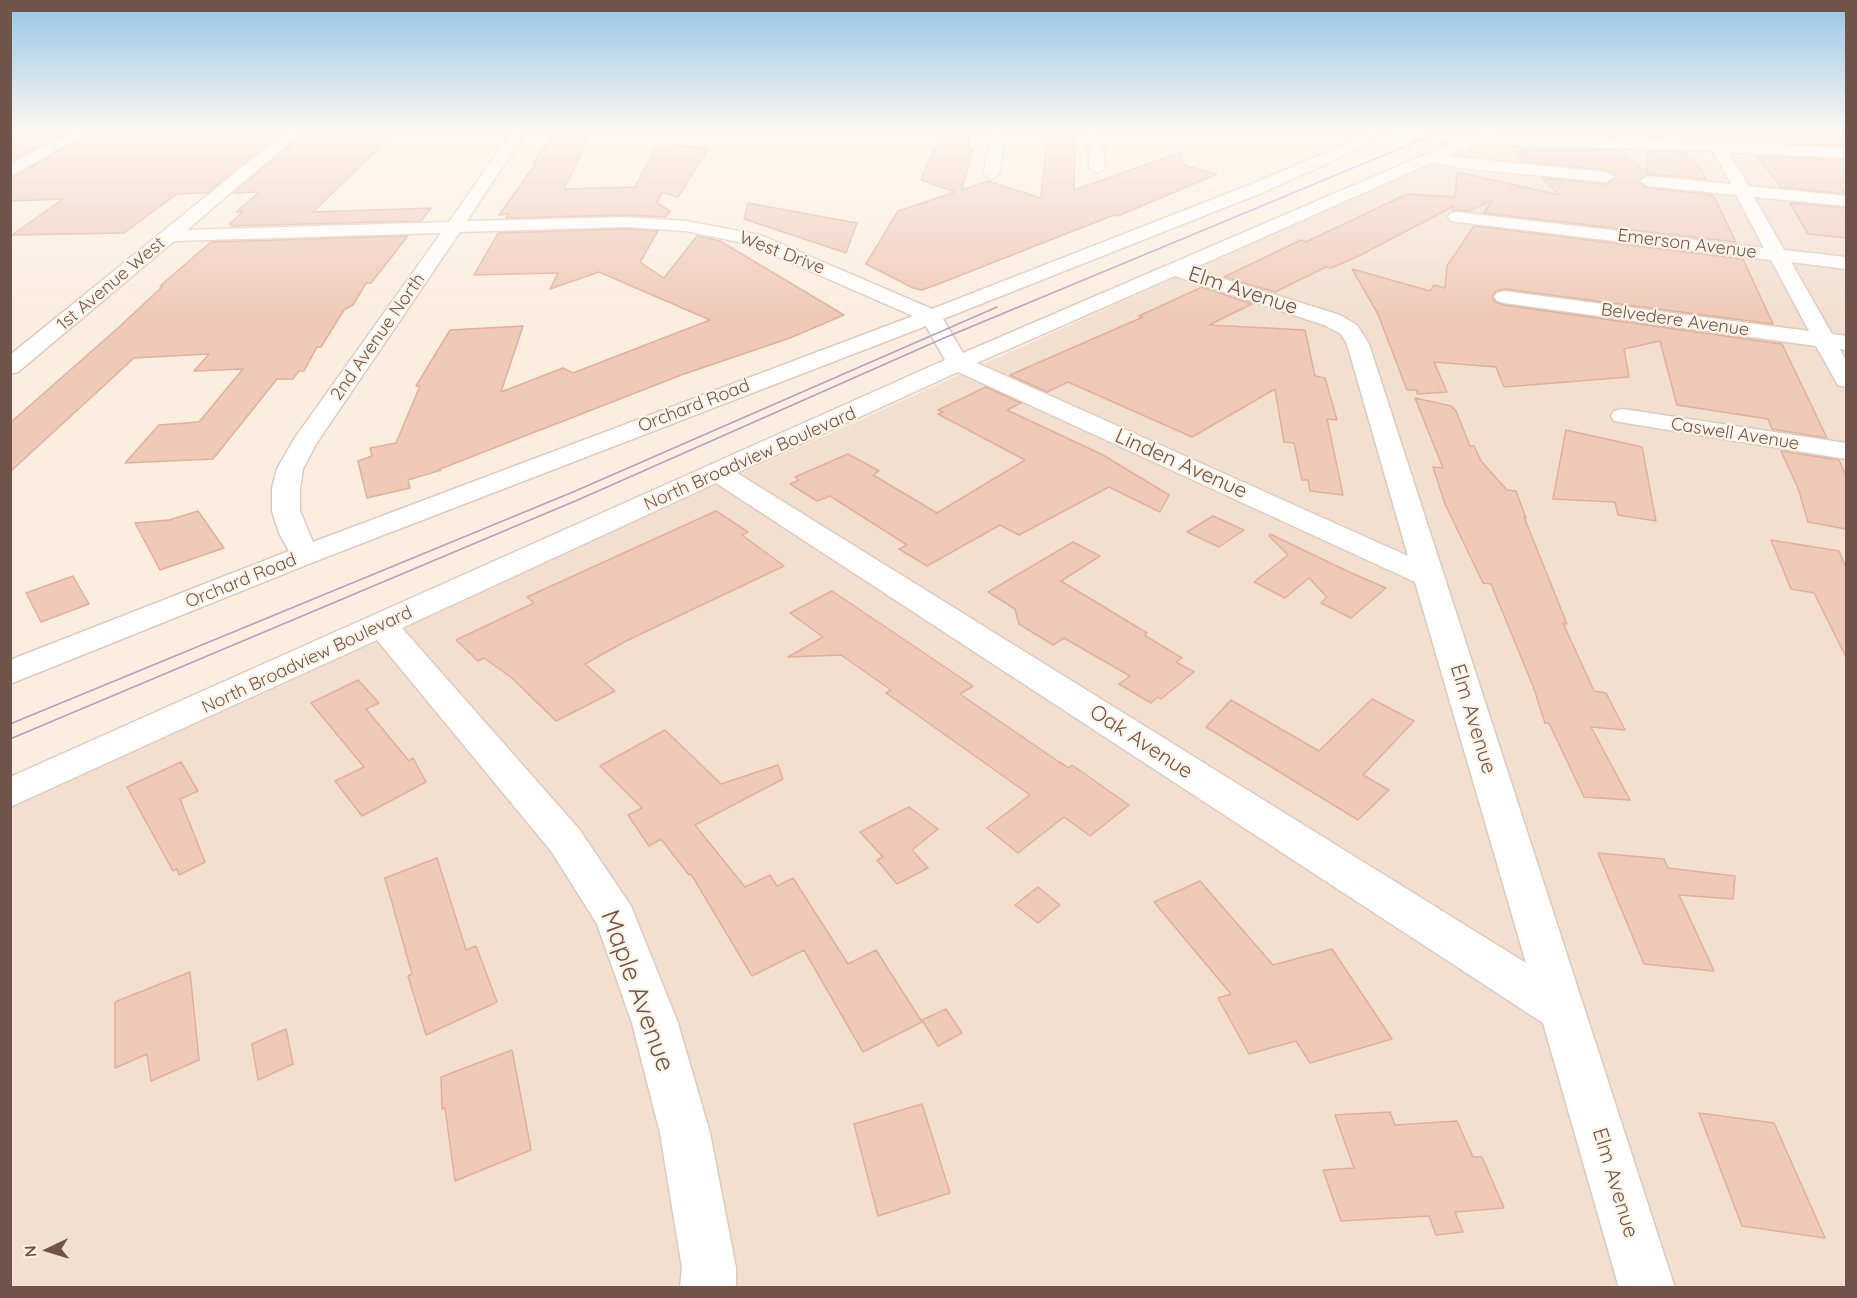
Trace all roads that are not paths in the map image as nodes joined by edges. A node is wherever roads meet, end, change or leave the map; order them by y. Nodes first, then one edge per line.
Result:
1 (222, 192) edge
2 (478, 192) edge
3 (1252, 192) edge
4 (1351, 192) edge
5 (1744, 192) edge
6 (1758, 192) edge
7 (1846, 201) edge
8 (1456, 217) dead end
9 (455, 226) junction
10 (168, 236) junction
11 (1777, 255) junction
12 (1846, 263) edge
13 (1173, 269) junction
14 (1504, 297) dead end
15 (937, 327) junction
16 (1823, 340) junction
17 (1846, 343) edge
18 (958, 363) junction
19 (10, 367) edge
20 (1846, 380) edge
21 (1623, 416) dead end
22 (1846, 451) edge
23 (718, 473) junction
24 (306, 555) junction
25 (1430, 577) junction
26 (382, 625) junction
27 (10, 673) edge
28 (10, 793) edge
29 (1563, 1011) junction
30 (708, 1287) edge
31 (1647, 1287) edge

1 - 10 street, 1st Avenue West
2 - 9 street, 2nd Avenue North
3 - 15 street, Orchard Road
4 - 13 street, North Broadview Boulevard
5 - 11 street
6 - 7 street
8 - 11 street, Emerson Avenue
9 - 10 street, West Drive
9 - 15 street, West Drive
9 - 24 street, 2nd Avenue North
10 - 19 street, 1st Avenue West
11 - 12 street, Emerson Avenue
11 - 16 street
13 - 18 street, North Broadview Boulevard
13 - 25 street, Elm Avenue
14 - 16 street, Belvedere Avenue
15 - 18 street
15 - 24 street, Orchard Road
16 - 17 street, Belvedere Avenue
16 - 20 street
18 - 23 street, North Broadview Boulevard
18 - 25 street, Linden Avenue
21 - 22 street, Caswell Avenue
23 - 26 street, North Broadview Boulevard
23 - 29 street, Oak Avenue
24 - 27 street, Orchard Road
25 - 29 street, Elm Avenue
26 - 28 street, North Broadview Boulevard
26 - 30 street, Maple Avenue
29 - 31 street, Elm Avenue

